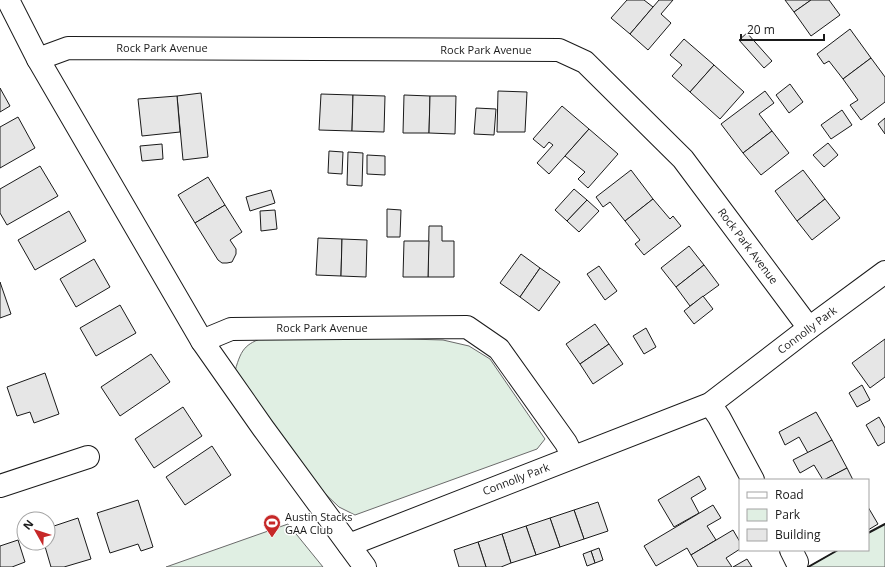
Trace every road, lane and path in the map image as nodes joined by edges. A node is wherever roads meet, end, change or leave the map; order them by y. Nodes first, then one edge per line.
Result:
1 (8, 0) edge
2 (38, 59) junction
3 (885, 272) edge
4 (809, 328) junction
5 (202, 341) junction
6 (710, 404) junction
7 (88, 457) dead end
8 (573, 457) junction
9 (752, 479) edge
10 (0, 486) edge
11 (349, 545) junction
12 (365, 567) edge

1 - 2 street
2 - 4 street, Rock Park Avenue
2 - 5 street
3 - 4 street, Connolly Park
4 - 6 street, Connolly Park
5 - 8 street, Rock Park Avenue
5 - 11 street
6 - 8 street, Connolly Park
6 - 9 street
7 - 10 street
8 - 11 street, Connolly Park
11 - 12 street

